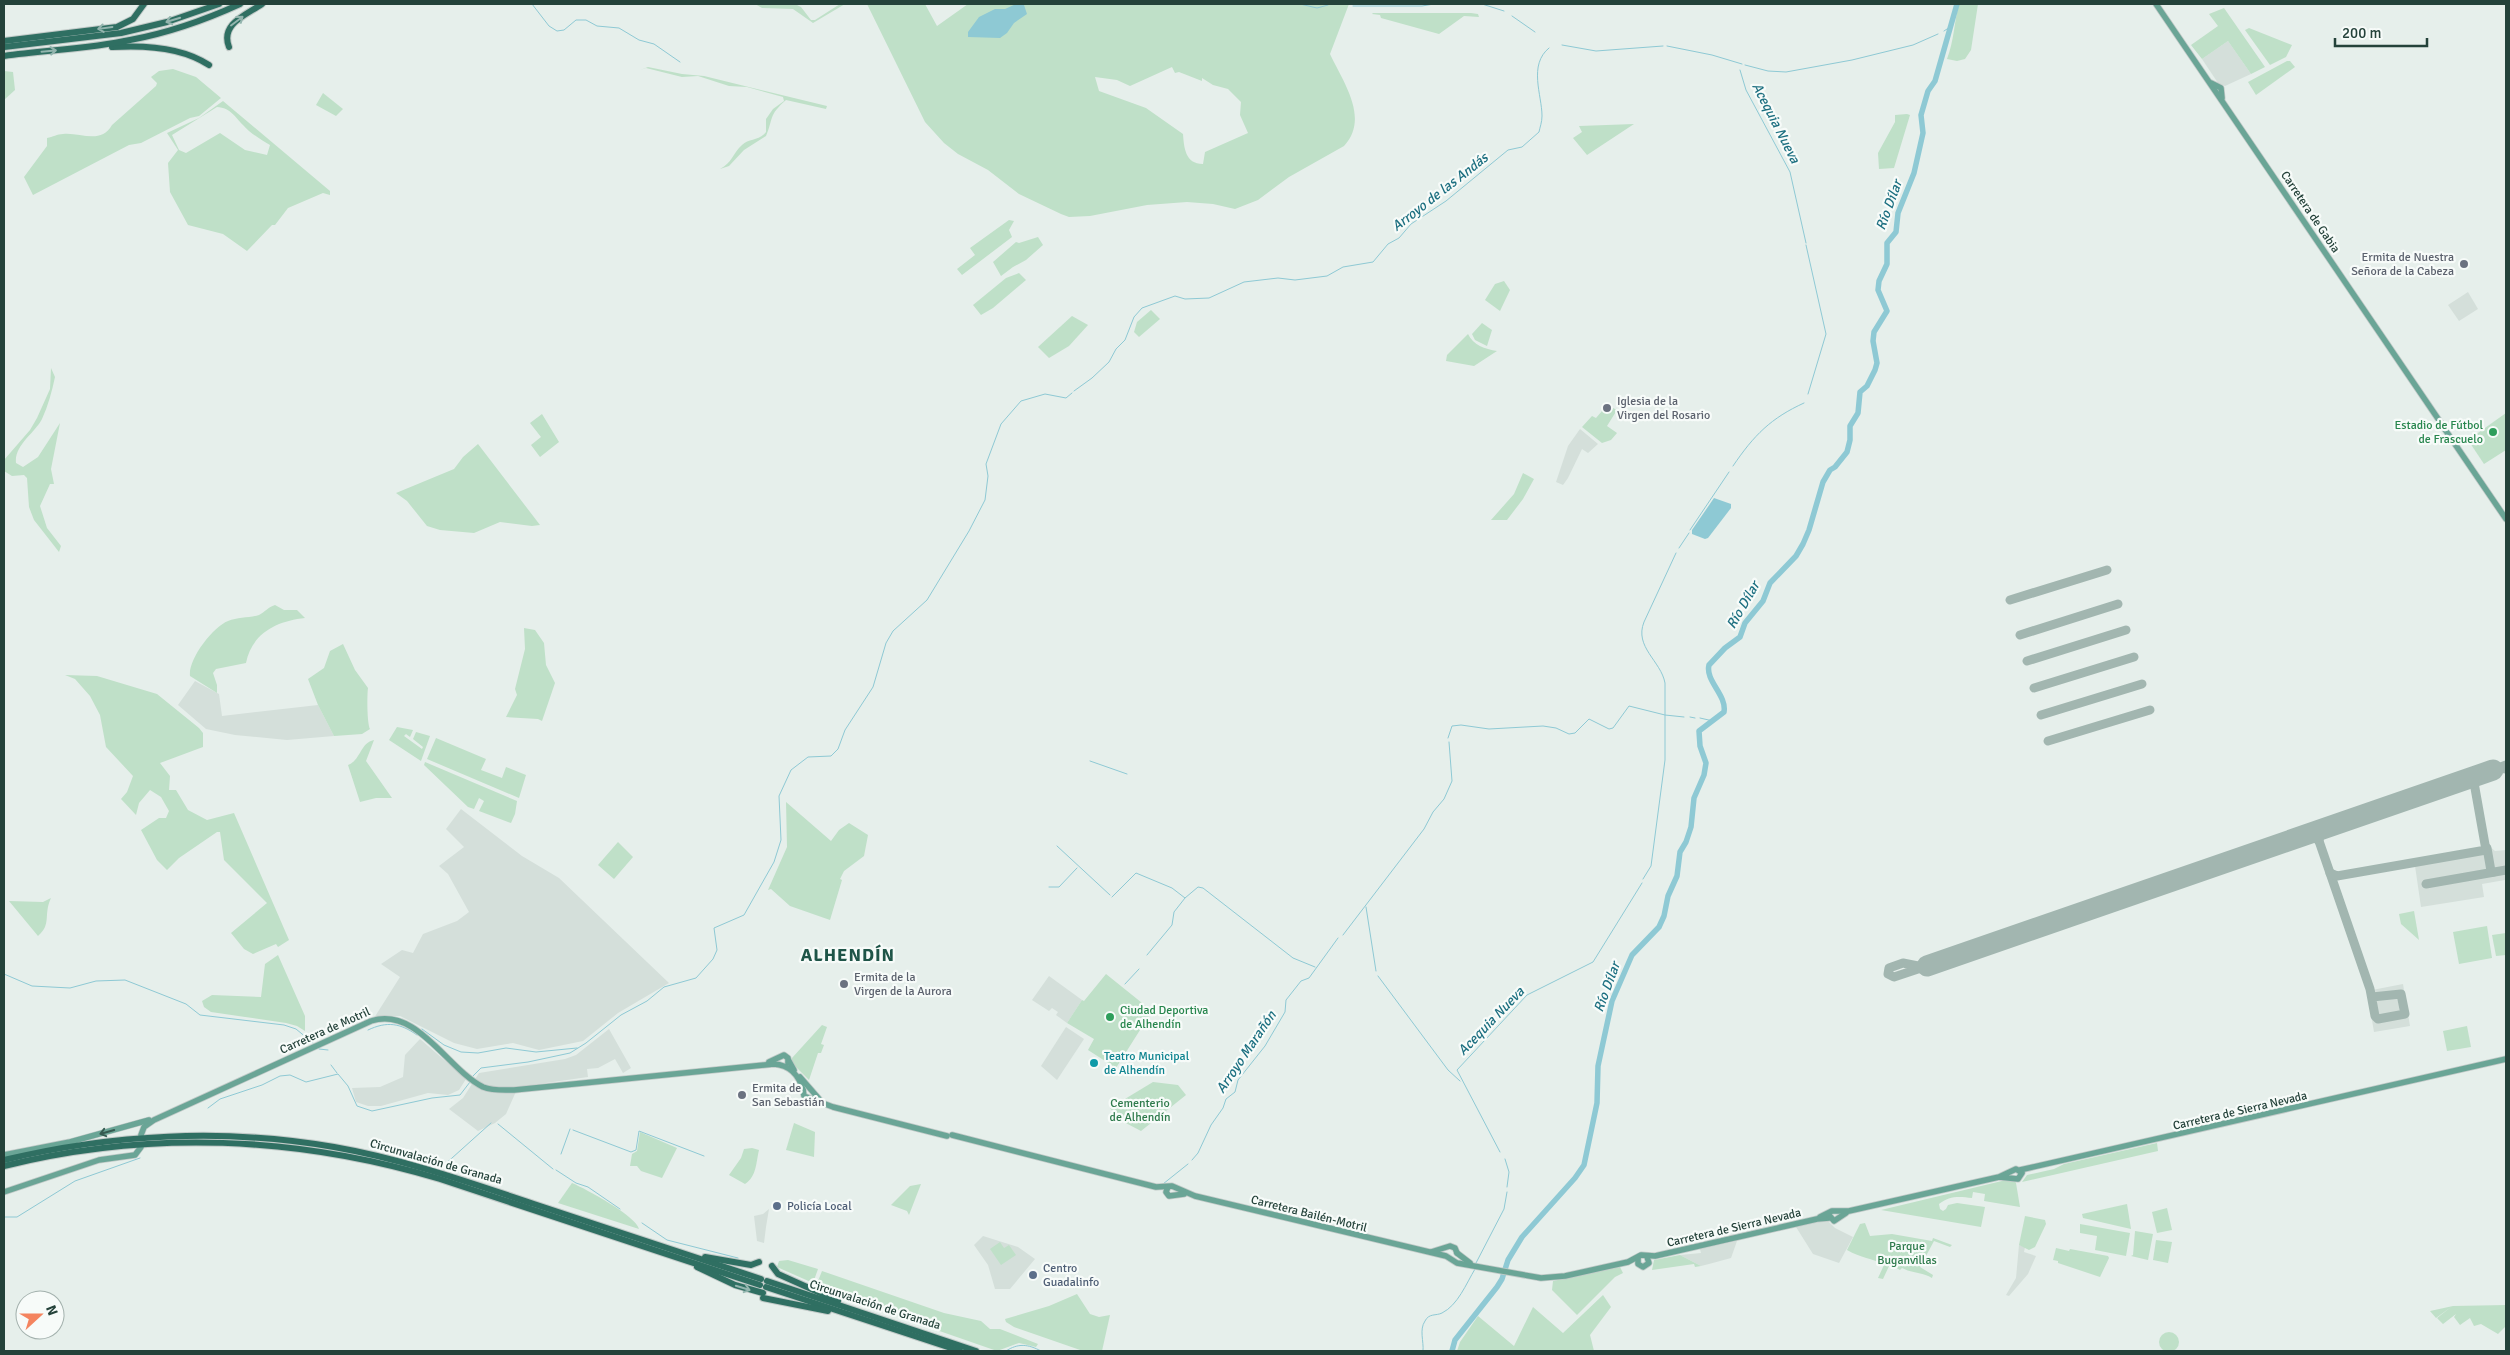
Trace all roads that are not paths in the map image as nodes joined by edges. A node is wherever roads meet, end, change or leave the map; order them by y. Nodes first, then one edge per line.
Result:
1 (144, 4) edge
2 (219, 4) edge
3 (240, 4) edge
4 (262, 4) edge
5 (2156, 4) edge
6 (4, 41) edge
7 (4, 47) edge
8 (229, 47) dead end
9 (74, 48) junction
10 (4, 56) edge
11 (210, 65) dead end
12 (2350, 290) junction
13 (2377, 332) junction
14 (2383, 336) junction
15 (2386, 345) junction
16 (2412, 382) junction
17 (2419, 389) junction
18 (2445, 430) junction
19 (2506, 519) edge
20 (2503, 1061) edge
21 (154, 1120) junction
22 (141, 1135) dead end
23 (141, 1147) dead end
24 (4, 1155) edge
25 (4, 1160) edge
26 (4, 1166) edge
27 (1167, 1190) junction
28 (4, 1192) edge
29 (1175, 1192) junction
30 (664, 1246) junction
31 (1446, 1248) junction
32 (1426, 1252) junction
33 (1457, 1253) junction
34 (1448, 1257) junction
35 (1648, 1259) junction
36 (1638, 1261) junction
37 (760, 1262) dead end
38 (1472, 1264) junction
39 (772, 1266) dead end
40 (764, 1287) junction
41 (859, 1312) junction
42 (852, 1315) junction
43 (960, 1351) edge
44 (976, 1351) edge

1 -> 6 highway
2 -> 7 highway
3 - 9 highway
8 -> 4 highway
5 - 12 main road, Carretera de Gabia
10 -> 9 highway
9 - 11 highway
12 - 13 main road
12 - 14 main road, Carretera de Gabia
13 - 14 main road
13 - 15 main road
14 - 15 main road
14 - 17 main road, Carretera de Gabia
15 - 16 main road
16 - 17 main road
16 - 18 main road
17 - 18 main road
18 - 19 main road
20 - 35 main road, Carretera de Sierra Nevada
21 - 22 main road, Carretera de Motril
21 -> 24 main road
21 - 27 main road, Carretera de Motril
23 - 28 main road
25 - 30 highway, Circunvalación de Granada
26 -> 40 highway, Circunvalación de Granada
27 - 29 main road
27 - 29 main road
29 - 32 main road, Carretera Bailén-Motril
30 - 37 highway
30 - 40 highway, Circunvalación de Granada
31 - 32 main road, Carretera Bailén-Motril
31 - 33 main road
31 - 34 main road
32 - 34 main road, Carretera Bailén-Motril
33 - 34 main road
33 - 38 main road
34 - 38 main road
35 - 36 main road
35 - 36 main road
36 - 38 main road
39 - 41 highway
40 - 41 highway, Circunvalación de Granada
40 - 42 highway
40 - 42 highway, Circunvalación de Granada
41 - 44 highway, Circunvalación de Granada
42 - 43 highway, Circunvalación de Granada

